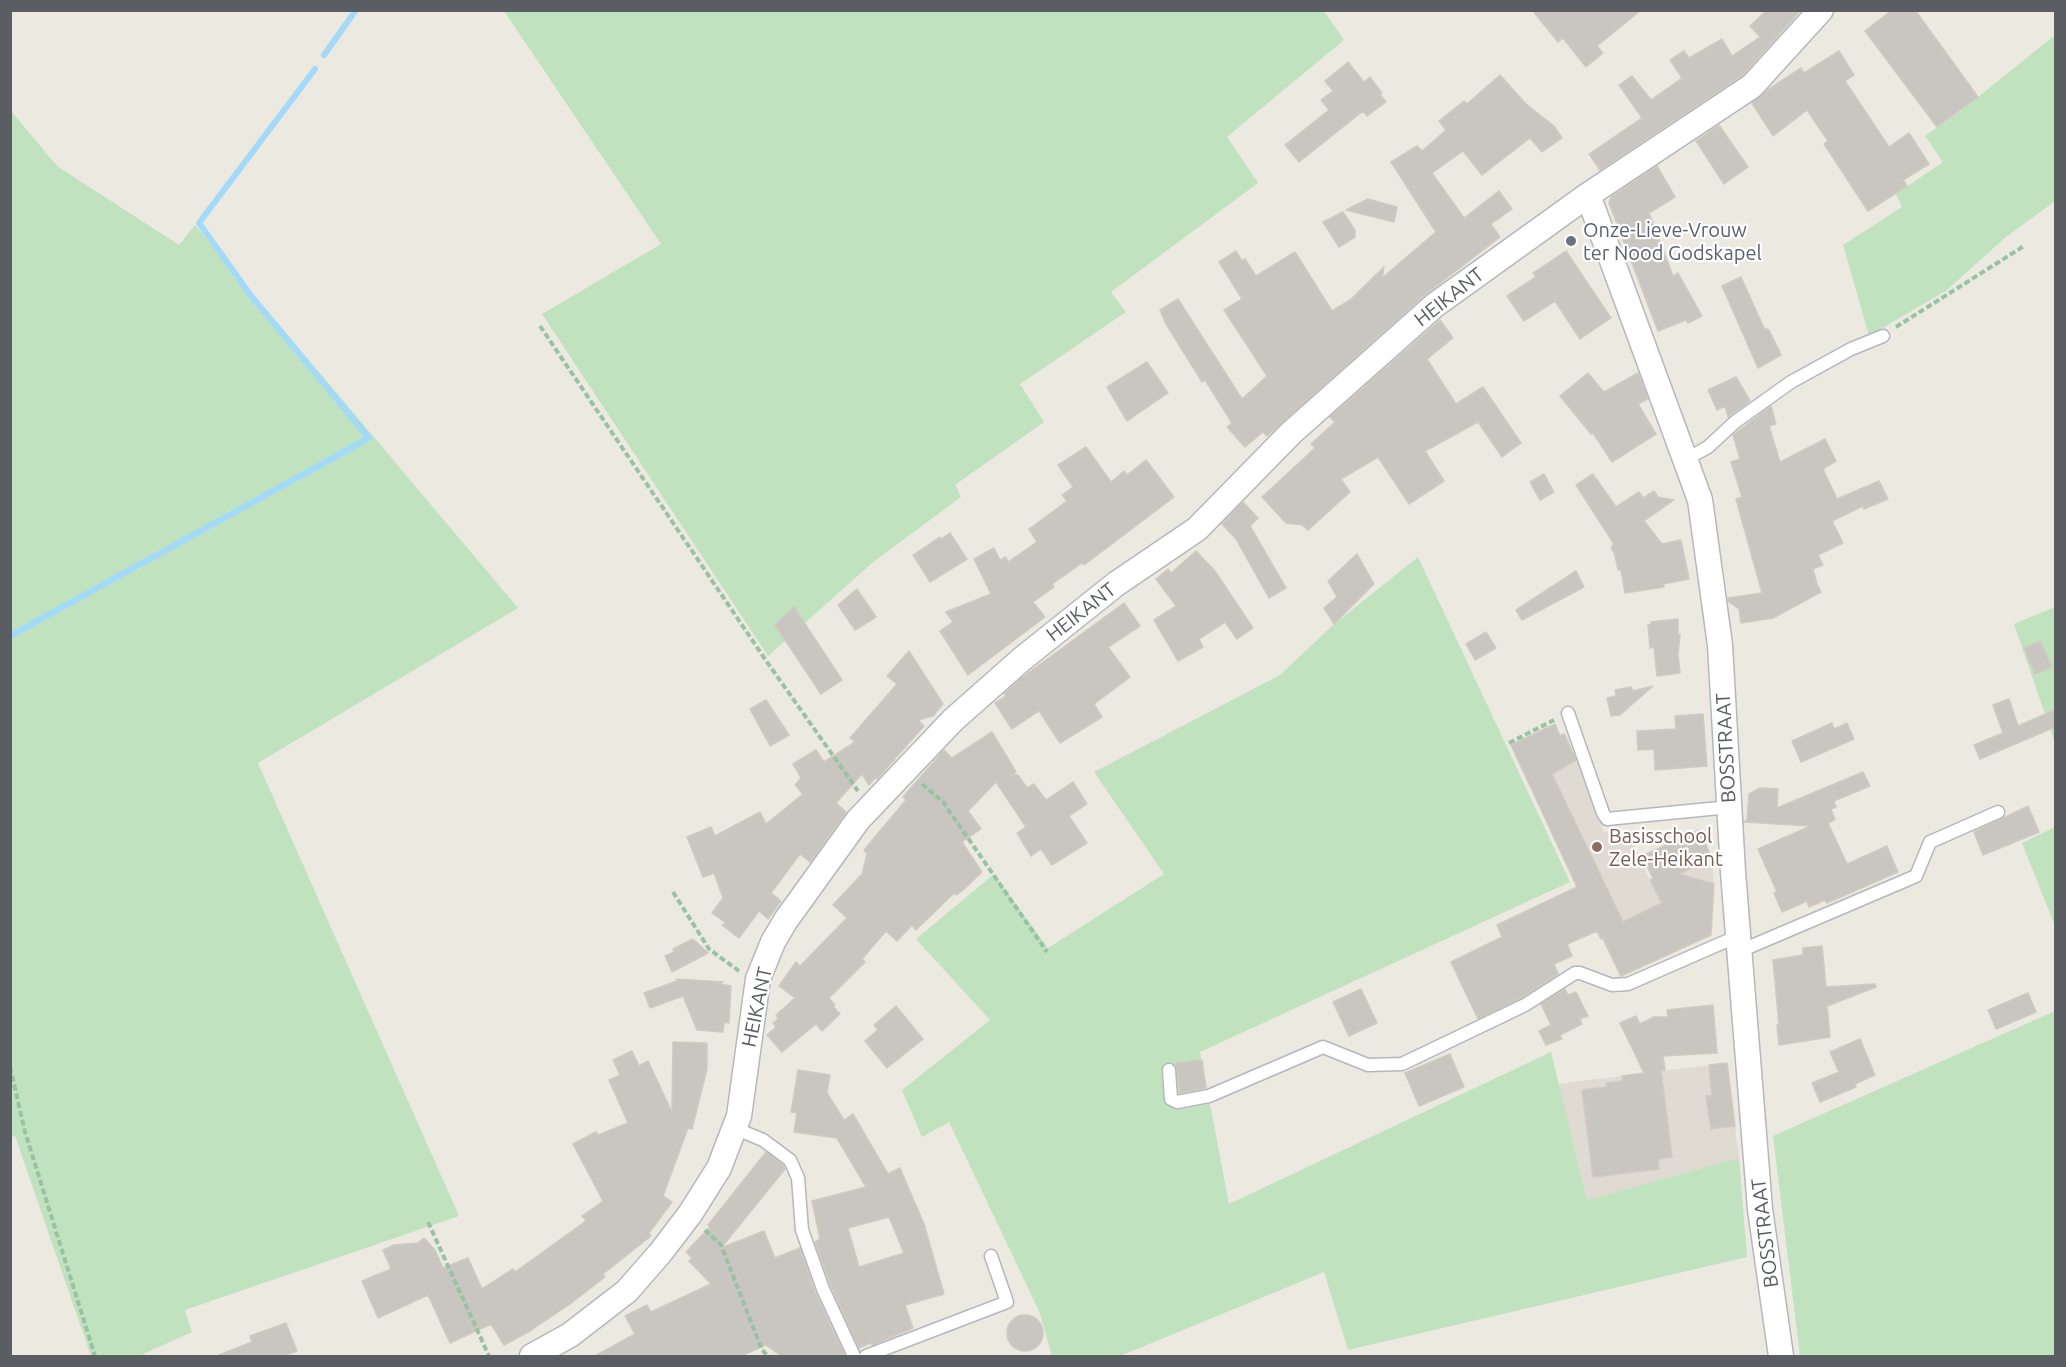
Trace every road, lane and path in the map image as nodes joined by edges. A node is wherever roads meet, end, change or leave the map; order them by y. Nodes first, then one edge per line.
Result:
1 (1821, 10) edge
2 (1588, 195) junction
3 (2024, 246) dead end
4 (540, 326) dead end
5 (1883, 336) joint
6 (1685, 460) junction
7 (1568, 713) joint
8 (1509, 743) dead end
9 (905, 770) junction
10 (869, 807) junction
11 (1730, 807) junction
12 (1998, 812) dead end
13 (674, 892) dead end
14 (1739, 943) junction
15 (1047, 952) dead end
16 (735, 969) dead end
17 (10, 1067) edge
18 (1169, 1070) dead end
19 (735, 1128) junction
20 (690, 1214) junction
21 (428, 1222) dead end
22 (991, 1256) dead end
23 (95, 1356) edge
24 (489, 1356) edge
25 (532, 1356) edge
26 (768, 1356) edge
27 (854, 1356) edge
28 (866, 1356) edge
29 (1781, 1356) edge

1 - 2 street, HEIKANT
2 - 6 street, BOSSTRAAT
2 - 9 street, HEIKANT
3 - 5 path
4 - 10 path
5 - 6 lane
6 - 11 street, BOSSTRAAT
7 - 8 path
7 - 11 lane
9 - 10 street, HEIKANT
9 - 15 path
10 - 19 street, HEIKANT
11 - 14 street, BOSSTRAAT
12 - 14 lane
13 - 16 path
14 - 18 lane
14 - 29 street, BOSSTRAAT
17 - 23 path
19 - 20 street, HEIKANT
19 - 27 lane
20 - 25 street, HEIKANT
20 - 26 path
21 - 24 path
22 - 28 lane

